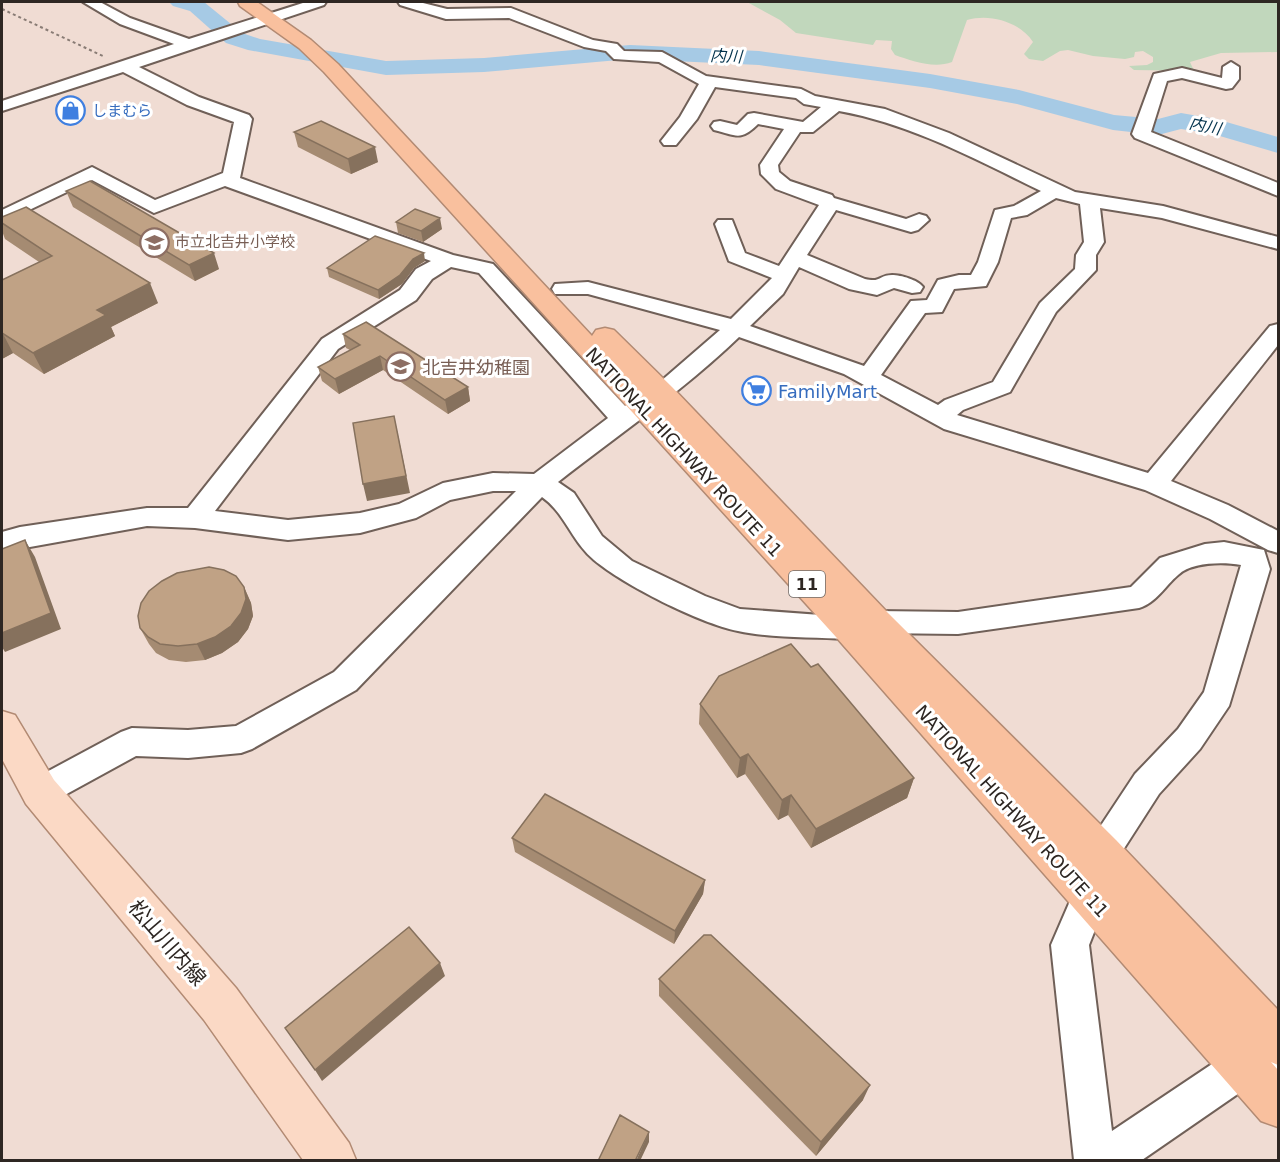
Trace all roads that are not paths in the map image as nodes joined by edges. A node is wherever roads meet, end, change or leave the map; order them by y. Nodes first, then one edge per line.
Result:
1 (90, 2) edge
2 (246, 2) edge
3 (319, 2) edge
4 (405, 2) edge
5 (273, 11) edge
6 (187, 44) junction
7 (338, 62) junction
8 (123, 65) junction
9 (1231, 67) dead end
10 (710, 81) junction
11 (836, 104) junction
12 (2, 106) edge
13 (720, 126) dead end
14 (795, 126) junction
15 (670, 141) dead end
16 (225, 179) junction
17 (1278, 190) edge
18 (1054, 191) junction
19 (1089, 200) junction
20 (828, 203) junction
21 (2, 217) edge
22 (919, 220) dead end
23 (725, 224) dead end
24 (1278, 243) edge
25 (448, 260) junction
26 (789, 267) junction
27 (912, 287) dead end
28 (563, 289) junction
29 (734, 328) junction
30 (1278, 331) edge
31 (868, 377) junction
32 (642, 406) junction
33 (940, 416) junction
34 (540, 483) junction
35 (1154, 484) junction
36 (195, 518) junction
37 (2, 542) edge
38 (1271, 544) edge
39 (862, 625) junction
40 (2, 726) edge
41 (40, 792) junction
42 (1102, 853) junction
43 (1090, 897) junction
44 (1278, 1042) edge
45 (1278, 1048) edge
46 (1244, 1066) junction
47 (1278, 1104) edge
48 (332, 1161) edge
49 (1095, 1161) edge
50 (1106, 1161) edge

1 - 6 street
2 - 5 highway, NATIONAL HIGHWAY ROUTE 11 / 11
3 - 5 street
4 - 10 street
5 - 6 street
5 - 7 highway, NATIONAL HIGHWAY ROUTE 11 / 11
5 - 7 highway, NATIONAL HIGHWAY ROUTE 11 / 11
6 - 8 street
7 - 28 highway, NATIONAL HIGHWAY ROUTE 11 / 11
7 - 32 highway, NATIONAL HIGHWAY ROUTE 11 / 11
8 - 12 street
8 - 16 street
9 - 17 street
10 - 11 street
10 - 15 street
11 - 14 street
11 - 18 street
13 - 14 street
14 - 20 street
16 - 21 street
16 - 25 street
18 - 19 street
18 - 31 street
19 - 24 street
19 - 33 street
20 - 22 street
20 - 26 street
23 - 26 street
25 - 32 street
25 - 36 street
26 - 27 street
26 - 29 street
28 - 29 street
28 - 32 highway, NATIONAL HIGHWAY ROUTE 11 / 11
29 - 31 street
29 - 32 street
30 - 35 street
31 - 33 street
32 - 34 street
32 - 39 highway, NATIONAL HIGHWAY ROUTE 11 / 11
33 - 35 street
34 - 36 street
34 - 39 street
34 - 41 street
35 - 38 street
36 - 37 street
38 - 39 street
38 - 42 street
39 - 42 highway, NATIONAL HIGHWAY ROUTE 11 / 11
39 - 43 highway, NATIONAL HIGHWAY ROUTE 11 / 11
40 - 41 main road, 松山川内線
41 - 48 main road, 松山川内線
42 - 44 highway, NATIONAL HIGHWAY ROUTE 11 / 11
43 - 46 highway, NATIONAL HIGHWAY ROUTE 11 / 11
43 - 49 street
45 - 46 street
46 - 47 highway, NATIONAL HIGHWAY ROUTE 11 / 11
46 - 50 street

